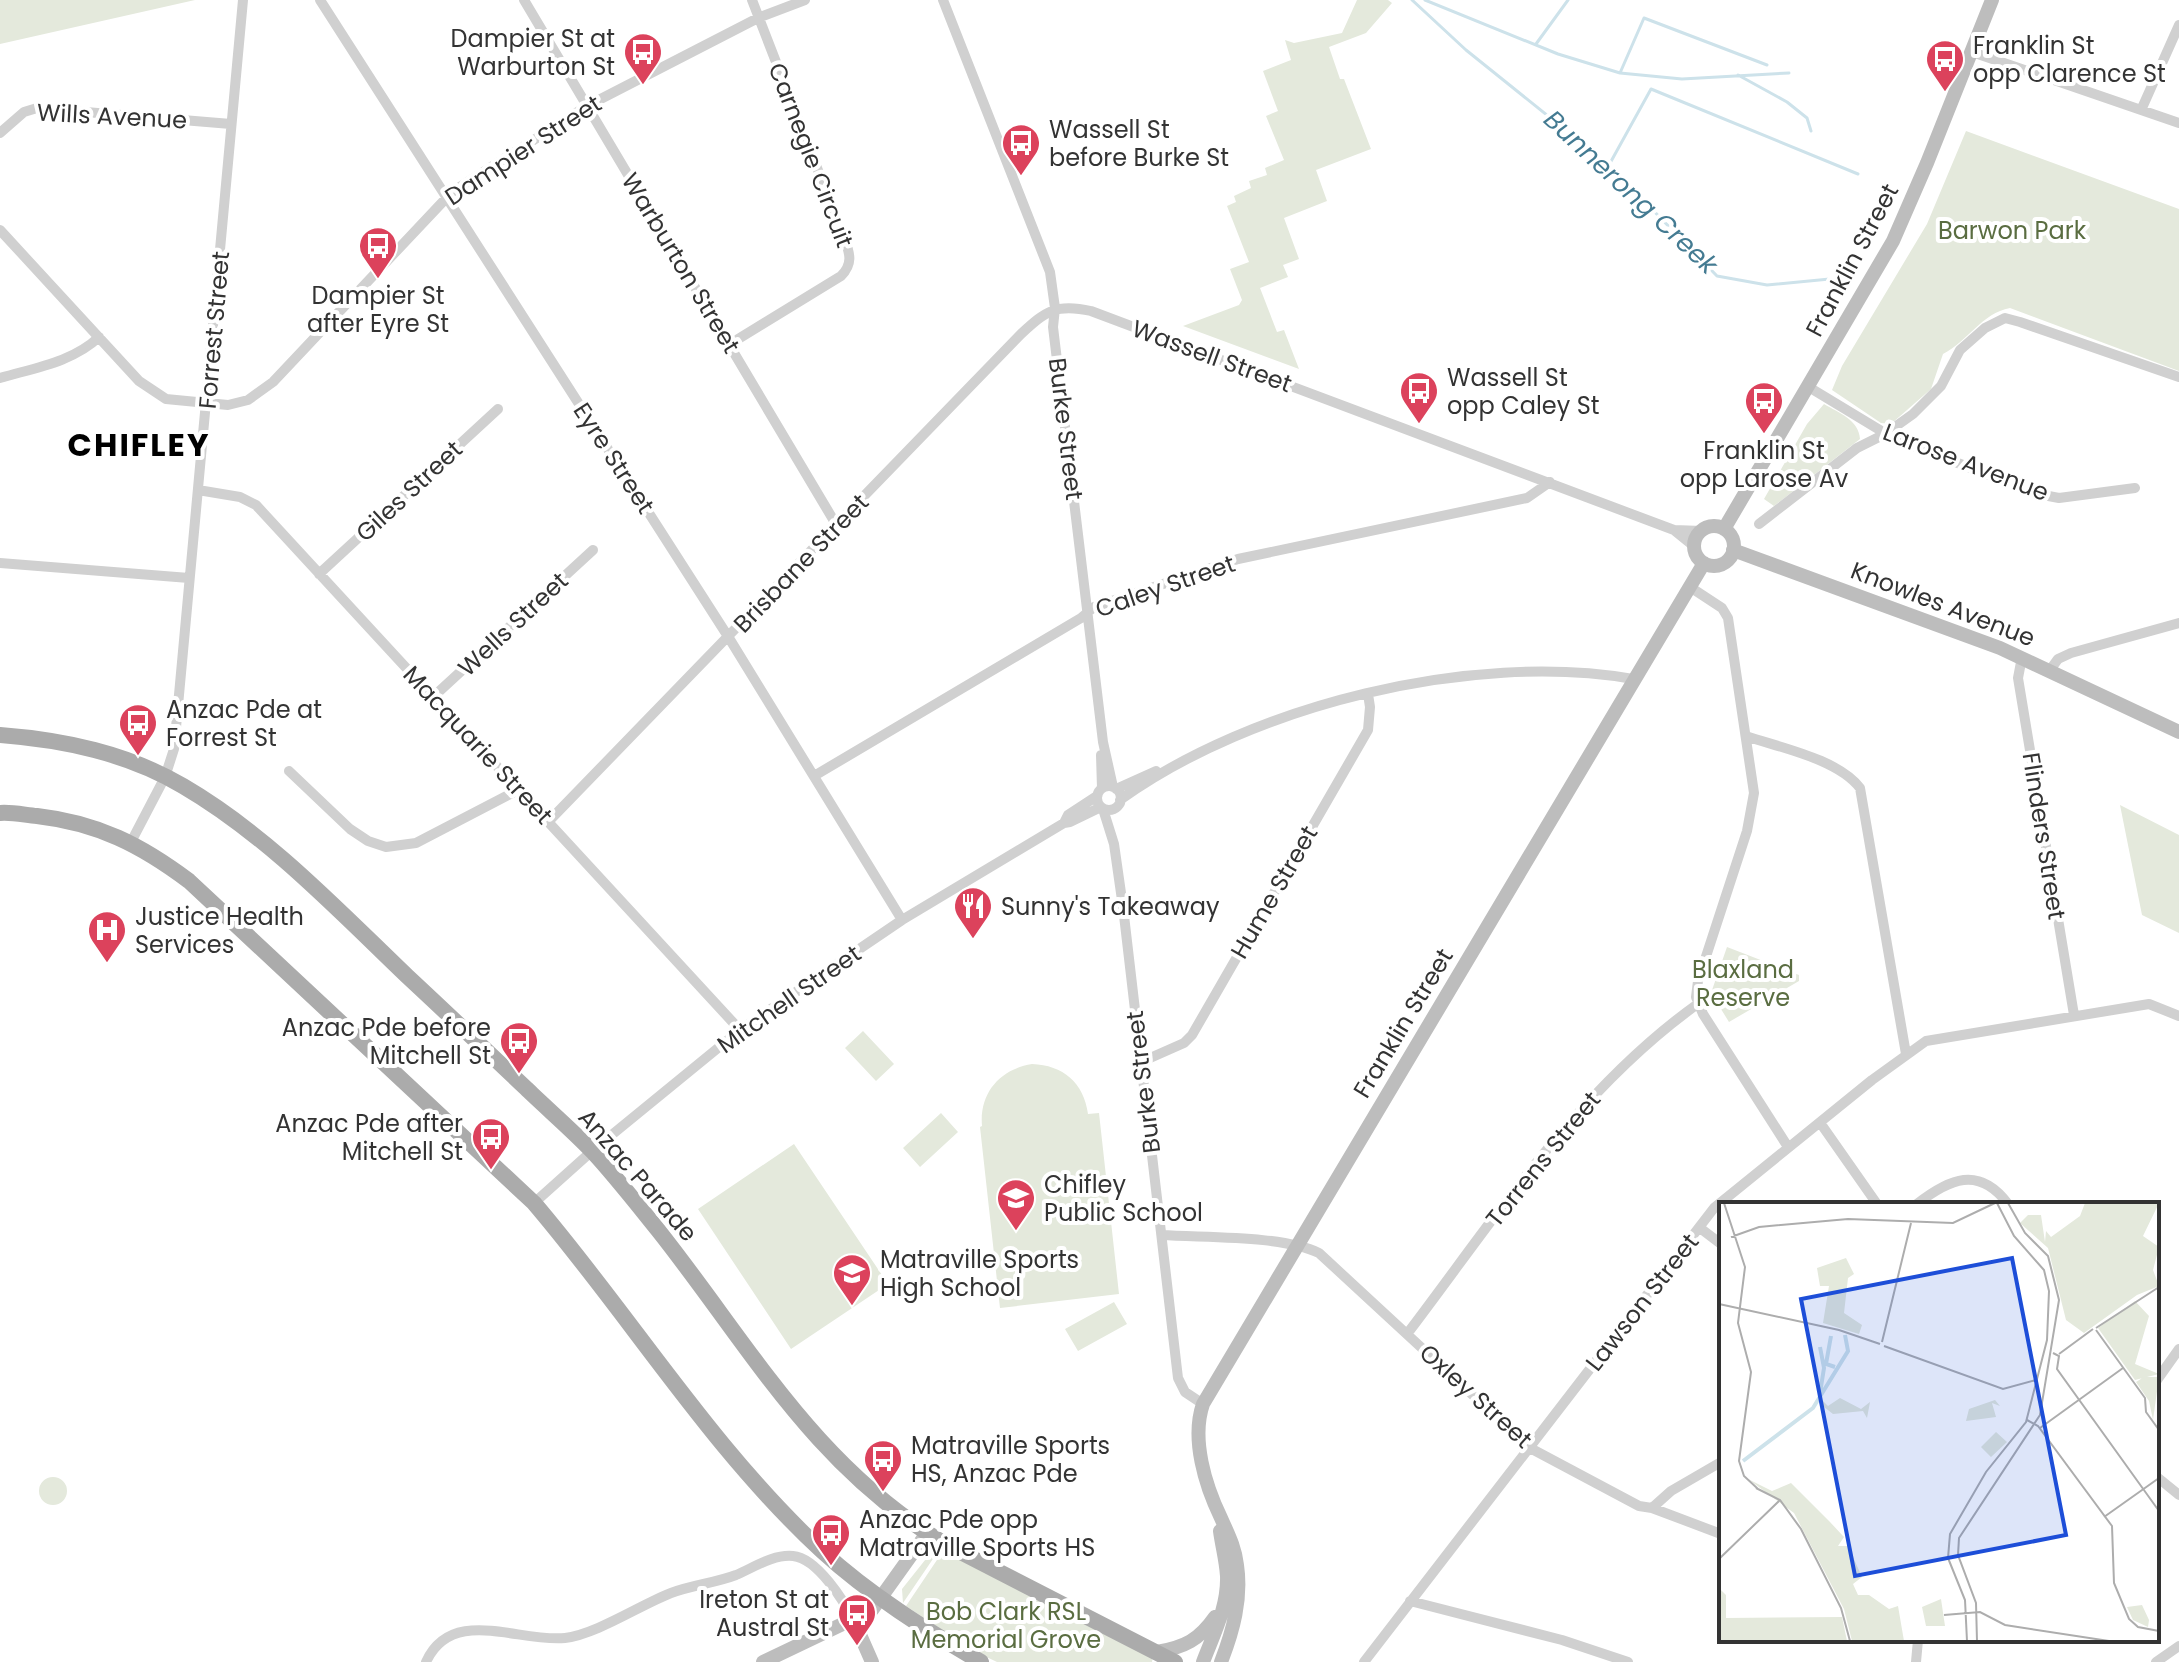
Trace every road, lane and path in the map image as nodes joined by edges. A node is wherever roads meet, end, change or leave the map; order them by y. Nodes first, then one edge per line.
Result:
1 (243, 0) edge
2 (320, 0) edge
3 (524, 0) edge
4 (752, 0) edge
5 (805, 0) edge
6 (943, 0) edge
7 (1992, 0) edge
8 (758, 18) junction
9 (2179, 25) edge
10 (1972, 52) junction
11 (587, 106) junction
12 (2142, 108) junction
13 (2179, 123) edge
14 (231, 124) junction
15 (0, 133) edge
16 (447, 196) junction
17 (0, 230) edge
18 (1055, 308) junction
19 (99, 337) junction
20 (730, 344) junction
21 (2179, 377) edge
22 (0, 378) edge
23 (1807, 386) junction
24 (208, 404) junction
25 (498, 409) dead end
26 (1885, 434) junction
27 (1550, 482) junction
28 (2135, 488) dead end
29 (198, 490) junction
30 (1759, 524) dead end
31 (837, 526) junction
32 (1724, 529) junction
33 (1674, 530) junction
34 (1702, 531) junction
35 (1695, 547) junction
36 (593, 550) dead end
37 (1733, 550) junction
38 (0, 563) edge
39 (1704, 563) junction
40 (319, 574) junction
41 (189, 578) junction
42 (1690, 587) junction
43 (1088, 611) junction
44 (2179, 623) edge
45 (729, 638) junction
46 (2022, 657) junction
47 (2050, 670) junction
48 (1633, 679) junction
49 (1368, 694) junction
50 (433, 697) junction
51 (2179, 732) edge
52 (0, 735) edge
53 (1746, 736) junction
54 (1169, 768) junction
55 (289, 771) dead end
56 (814, 776) junction
57 (165, 777) junction
58 (520, 789) junction
59 (1107, 790) junction
60 (1110, 806) junction
61 (0, 813) edge
62 (549, 821) junction
63 (1064, 823) junction
64 (131, 842) junction
65 (902, 920) junction
66 (1699, 1003) junction
67 (2074, 1015) junction
68 (2179, 1016) edge
69 (740, 1030) junction
70 (1906, 1054) junction
71 (1141, 1062) junction
72 (1821, 1124) junction
73 (1788, 1147) junction
74 (592, 1151) junction
75 (1721, 1202) edge
76 (1876, 1202) edge
77 (1920, 1202) edge
78 (2007, 1202) edge
79 (534, 1203) junction
80 (1719, 1204) edge
81 (1700, 1228) junction
82 (1162, 1235) junction
83 (1719, 1242) edge
84 (1295, 1246) junction
85 (1407, 1334) junction
86 (2179, 1349) edge
87 (2159, 1377) edge
88 (1203, 1404) junction
89 (1530, 1448) junction
90 (1719, 1463) edge
91 (2159, 1479) edge
92 (2179, 1495) edge
93 (1652, 1508) junction
94 (1221, 1519) junction
95 (927, 1533) junction
96 (1719, 1533) edge
97 (882, 1598) junction
98 (1410, 1601) junction
99 (1224, 1605) junction
100 (854, 1621) junction
101 (1918, 1642) edge
102 (2179, 1646) edge
103 (1157, 1652) junction
104 (426, 1662) edge
105 (763, 1662) edge
106 (872, 1662) edge
107 (981, 1662) edge
108 (1175, 1662) edge
109 (1203, 1662) edge
110 (1221, 1662) edge
111 (1364, 1662) edge
112 (1628, 1662) edge
113 (1916, 1662) edge
114 (2156, 1662) edge

1 - 14 street, Forrest Street
2 - 16 street, Eyre Street
3 - 11 street, Warburton Street
4 - 8 street, Carnegie Circuit
5 - 8 street, Dampier Street
6 - 18 street
7 - 10 street, Franklin Street
8 - 11 street, Dampier Street
8 - 20 street, Carnegie Circuit
9 - 12 street
10 - 12 street
10 - 23 street, Franklin Street
11 - 16 street, Dampier Street
11 - 20 street, Warburton Street
12 - 13 street
14 - 15 street, Wills Avenue
14 - 24 street, Forrest Street
16 - 24 street, Dampier Street
16 - 45 street, Eyre Street
17 - 19 street
18 - 27 street, Wassell Street
18 - 31 street, Brisbane Street
18 - 43 street, Burke Street
19 - 22 street
19 - 24 street
20 - 31 street, Warburton Street
21 - 26 street
23 - 26 street, Larose Avenue
23 - 32 street, Franklin Street
24 - 29 street, Forrest Street
25 - 40 street, Giles Street
26 - 28 street, Larose Avenue
26 - 30 street
27 - 33 street, Wassell Street
27 - 43 street, Caley Street
29 - 40 street, Macquarie Street
29 - 41 street, Forrest Street
31 - 45 street, Brisbane Street
32 - 34 street
32 - 37 street
33 - 34 street, Wassell Street
33 - 35 street, Wassell Street
34 - 35 street
35 - 39 street
36 - 50 street, Wells Street
37 - 39 street
37 - 46 street, Knowles Avenue
38 - 41 street
39 - 42 street, Franklin Street
40 - 50 street, Macquarie Street
41 - 57 street, Forrest Street
42 - 48 street, Franklin Street
42 - 53 street
43 - 56 street, Caley Street
43 - 59 street, Burke Street
44 - 47 street, Knowles Avenue
45 - 56 street, Eyre Street
45 - 62 street, Brisbane Street
46 - 47 street, Knowles Avenue
46 - 67 street, Flinders Street
47 - 51 street
48 - 49 street, Mitchell Street
48 - 84 street, Franklin Street
49 - 54 street, Mitchell Street
49 - 71 street, Hume Street
50 - 58 street, Macquarie Street
52 - 57 main road, Anzac Parade
53 - 66 street
53 - 70 street
54 - 59 street, Mitchell Street
54 - 60 street, Mitchell Street
55 - 58 street
56 - 65 street, Eyre Street
57 - 64 street, Forrest Street
57 - 74 main road, Anzac Parade
58 - 62 street, Macquarie Street
59 - 60 street
59 - 60 street
59 - 63 street, Mitchell Street
60 - 63 street, Mitchell Street
60 - 71 street, Burke Street
61 - 64 main road
62 - 69 street, Macquarie Street
63 - 65 street, Mitchell Street
64 - 79 main road
65 - 69 street, Mitchell Street
66 - 73 street
66 - 85 street, Torrens Street
67 - 68 street, Lawson Street
67 - 70 street, Lawson Street
69 - 74 street, Mitchell Street
70 - 72 street, Lawson Street
71 - 82 street, Burke Street
72 - 73 street, Lawson Street
72 - 76 street
73 - 75 street, Lawson Street
74 - 79 street, Mitchell Street
74 - 95 main road, Anzac Parade
77 - 78 street
79 - 97 main road
80 - 81 street, Lawson Street
81 - 83 street
81 - 89 street, Lawson Street
82 - 84 street
82 - 88 street, Burke Street
84 - 85 street, Oxley Street
84 - 88 street, Franklin Street
85 - 89 street, Oxley Street
86 - 87 street
88 - 94 street, Franklin Street
89 - 93 street, Oxley Street
89 - 98 street, Lawson Street
90 - 93 street
91 - 92 street
93 - 96 street, Oxley Street
94 - 99 street, Franklin Street
94 - 110 street, Franklin Street
95 - 97 street
95 - 103 main road, Anzac Parade
97 - 100 street
97 - 107 main road
98 - 111 street, Lawson Street
98 - 112 street
99 - 103 street
99 - 109 street, Franklin Street
100 - 104 street
100 - 105 street
100 - 106 street
101 - 113 street
102 - 114 street
103 - 108 main road, Anzac Parade

